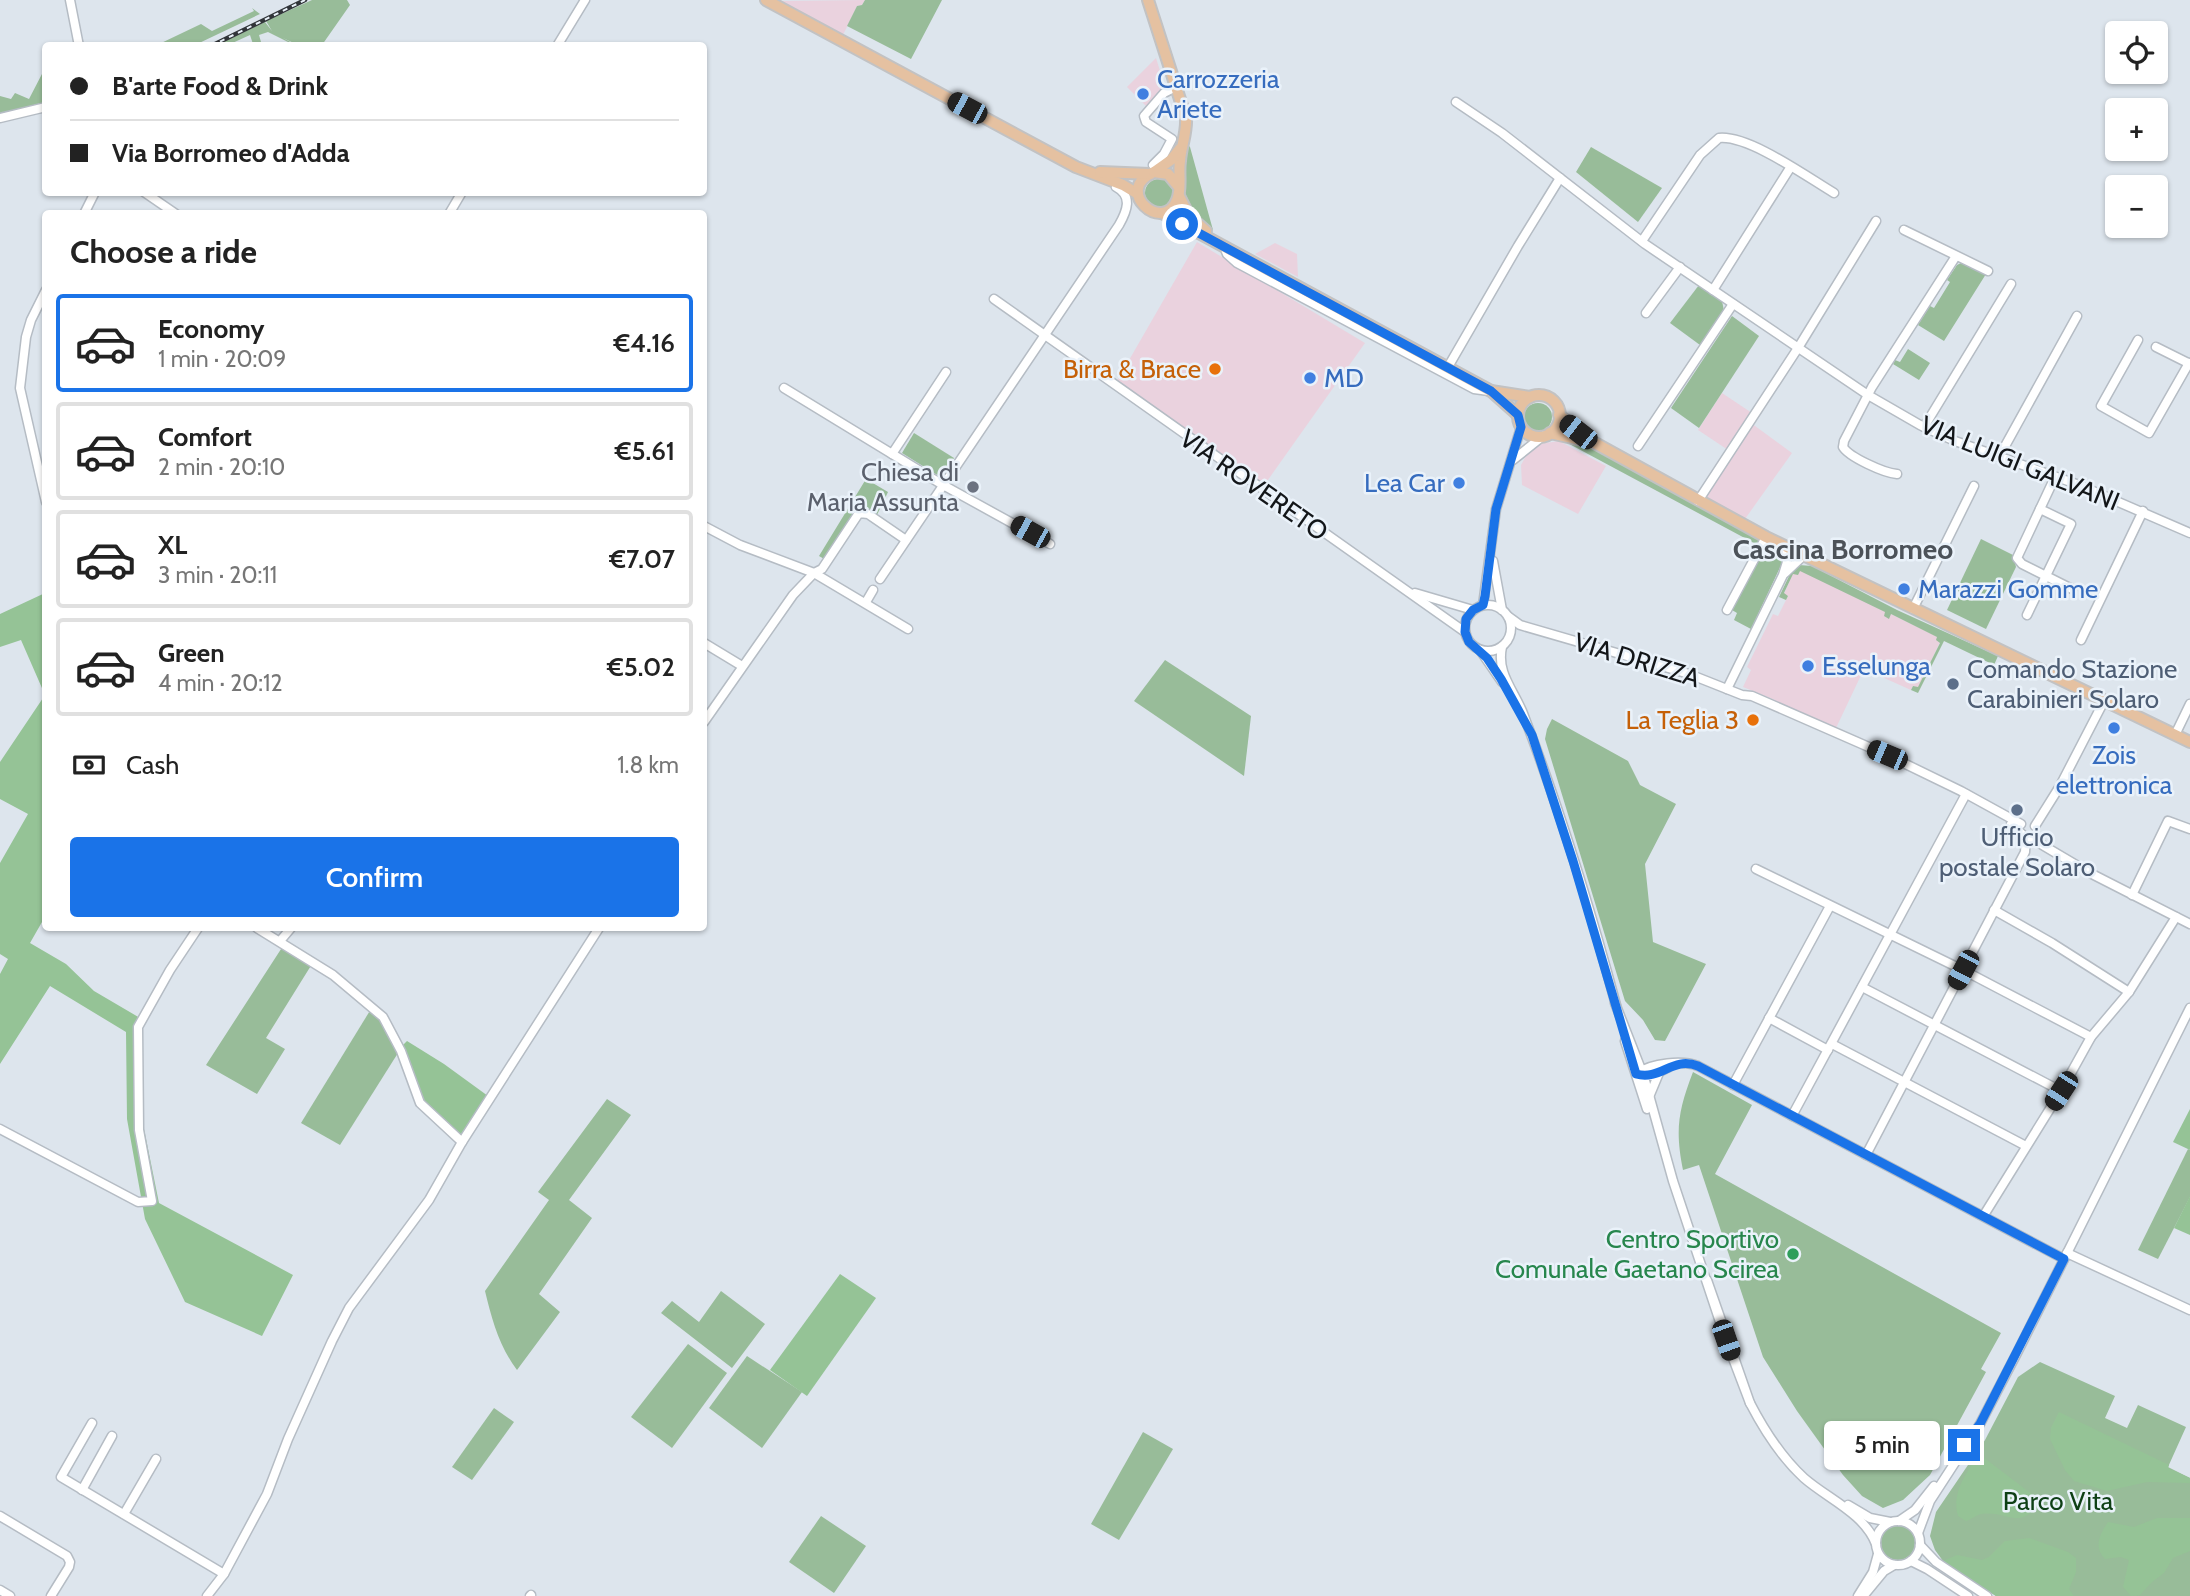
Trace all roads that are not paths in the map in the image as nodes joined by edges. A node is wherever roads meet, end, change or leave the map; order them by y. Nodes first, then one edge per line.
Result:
1 (70, 0) edge
2 (584, 0) edge
3 (766, 0) edge
4 (1149, 0) edge
5 (78, 42) edge
6 (559, 42) edge
7 (1176, 88) junction
8 (1456, 102) dead end
9 (42, 108) edge
10 (0, 118) edge
11 (1182, 147) junction
12 (1076, 167) junction
13 (1790, 168) junction
14 (1152, 171) junction
15 (1103, 178) junction
16 (1560, 178) junction
17 (1178, 191) junction
18 (1138, 194) junction
19 (1835, 194) dead end
20 (150, 196) edge
21 (1143, 205) junction
22 (170, 210) edge
23 (1161, 213) junction
24 (1124, 216) junction
25 (1875, 221) dead end
26 (1904, 230) dead end
27 (1642, 241) junction
28 (1224, 246) junction
29 (1956, 256) junction
30 (1680, 267) junction
31 (1988, 271) dead end
32 (2011, 284) dead end
33 (1713, 290) junction
34 (42, 297) edge
35 (993, 299) dead end
36 (1734, 304) junction
37 (1646, 313) dead end
38 (2077, 316) dead end
39 (1045, 336) junction
40 (2138, 340) dead end
41 (2156, 347) dead end
42 (1798, 348) junction
43 (2189, 363) edge
44 (1448, 367) junction
45 (946, 372) dead end
46 (784, 388) dead end
47 (1491, 391) junction
48 (1868, 395) junction
49 (1530, 397) junction
50 (1559, 415) junction
51 (1519, 421) junction
52 (1924, 427) junction
53 (1546, 435) junction
54 (1592, 442) junction
55 (1638, 446) dead end
56 (892, 454) junction
57 (1999, 457) junction
58 (1511, 462) junction
59 (1896, 474) dead end
60 (2054, 477) junction
61 (42, 484) edge
62 (943, 485) junction
63 (1974, 486) dead end
64 (1698, 501) junction
65 (2040, 509) junction
66 (2143, 511) junction
67 (707, 528) edge
68 (2190, 533) edge
69 (1766, 537) junction
70 (906, 540) junction
71 (1050, 544) dead end
72 (1786, 547) junction
73 (1491, 548) junction
74 (1803, 556) junction
75 (814, 573) junction
76 (1783, 575) junction
77 (2046, 576) junction
78 (880, 579) dead end
79 (2072, 589) dead end
80 (873, 590) dead end
81 (1406, 590) junction
82 (866, 601) junction
83 (1483, 605) junction
84 (1473, 610) junction
85 (1502, 610) junction
86 (1727, 610) dead end
87 (1917, 611) junction
88 (2027, 615) dead end
89 (1509, 617) junction
90 (1531, 628) junction
91 (908, 629) dead end
92 (1465, 632) junction
93 (1510, 637) junction
94 (2081, 640) dead end
95 (707, 645) edge
96 (1502, 647) junction
97 (1480, 650) junction
98 (741, 666) junction
99 (1727, 689) junction
100 (2104, 701) junction
101 (2190, 704) edge
102 (707, 717) edge
103 (1527, 724) junction
104 (2175, 735) junction
105 (2190, 742) edge
106 (1966, 794) junction
107 (2027, 829) junction
108 (2190, 829) edge
109 (1756, 869) dead end
110 (2132, 895) junction
111 (1830, 906) junction
112 (1994, 910) junction
113 (2176, 917) junction
114 (2190, 925) edge
115 (196, 931) edge
116 (262, 931) edge
117 (288, 931) edge
118 (597, 931) edge
119 (1890, 935) junction
120 (280, 941) junction
121 (1963, 970) junction
122 (1862, 988) junction
123 (2129, 992) junction
124 (1615, 1003) junction
125 (2190, 1008) edge
126 (1769, 1018) junction
127 (1935, 1024) junction
128 (2091, 1037) junction
129 (1830, 1047) junction
130 (1636, 1058) junction
131 (1675, 1064) junction
132 (1651, 1067) junction
133 (1659, 1073) junction
134 (1640, 1074) junction
135 (1904, 1082) junction
136 (1733, 1085) junction
137 (2061, 1091) junction
138 (1649, 1097) junction
139 (1792, 1116) junction
140 (0, 1129) edge
141 (462, 1142) junction
142 (1662, 1144) junction
143 (2026, 1146) junction
144 (1866, 1154) junction
145 (1984, 1215) junction
146 (2066, 1256) junction
147 (2190, 1310) edge
148 (92, 1423) dead end
149 (1980, 1424) junction
150 (112, 1436) dead end
151 (1786, 1458) junction
152 (156, 1459) dead end
153 (82, 1490) junction
154 (124, 1514) junction
155 (0, 1516) edge
156 (1895, 1522) junction
157 (1918, 1533) junction
158 (1876, 1544) junction
159 (1920, 1545) junction
160 (1878, 1554) junction
161 (1911, 1561) junction
162 (1894, 1565) junction
163 (224, 1574) junction
164 (0, 1590) edge
165 (10, 1596) edge
166 (51, 1596) edge
167 (207, 1596) edge
168 (1861, 1596) edge
169 (1968, 1596) edge
170 (1987, 1596) edge

1 - 5 street
2 - 6 street
3 - 12 main road
4 - 7 main road
7 - 11 main road
7 - 14 street
8 - 16 street, VIA LUIGI GALVANI
9 - 10 street
11 - 14 main road
11 - 17 main road
12 - 14 main road
12 - 15 main road
13 - 19 street
13 - 27 street
13 - 33 street
14 - 17 main road
14 - 18 main road
15 - 18 main road
15 - 24 street
16 - 27 street, VIA LUIGI GALVANI
16 - 44 street
17 - 23 main road
17 - 28 main road
18 - 21 main road
20 - 22 street
21 - 23 main road
21 - 24 street
23 - 28 main road
24 - 39 street
25 - 42 street
26 - 29 street
27 - 30 street, VIA LUIGI GALVANI
28 - 44 main road
28 - 47 street
29 - 31 street
29 - 48 street
30 - 33 street, VIA LUIGI GALVANI
30 - 37 street
32 - 52 street
33 - 36 street, VIA LUIGI GALVANI
34 - 61 street
35 - 39 street, VIA ROVERETO
36 - 42 street, VIA LUIGI GALVANI
36 - 55 street
38 - 57 street
39 - 62 street
39 - 81 street, VIA ROVERETO
40 - 43 street
41 - 43 street
42 - 48 street, VIA LUIGI GALVANI
42 - 64 street
44 - 47 main road
45 - 56 street
46 - 56 street
47 - 49 main road
47 - 51 main road
48 - 52 street, VIA LUIGI GALVANI
48 - 59 street
49 - 50 main road
49 - 51 main road
50 - 53 main road
50 - 54 main road
51 - 53 main road
51 - 58 street
52 - 57 street, VIA LUIGI GALVANI
53 - 54 main road
53 - 58 street
54 - 64 main road
56 - 62 street
57 - 60 street, VIA LUIGI GALVANI
58 - 73 street
60 - 65 street
60 - 66 street, VIA LUIGI GALVANI
62 - 70 street
62 - 71 street
63 - 87 street
64 - 69 main road
65 - 77 street
65 - 77 street
66 - 68 street, VIA LUIGI GALVANI
66 - 94 street
67 - 75 street
69 - 72 main road
69 - 86 street
70 - 75 street
70 - 78 street
72 - 74 main road
72 - 76 street
73 - 83 street
73 - 85 street
74 - 76 street
74 - 87 main road
75 - 82 street
75 - 98 street
76 - 99 street
77 - 79 street
77 - 88 street
80 - 82 street
81 - 84 street
81 - 92 street, VIA ROVERETO
82 - 91 street
83 - 84 street
83 - 85 street
84 - 92 street
85 - 89 street
87 - 100 main road
89 - 90 street, VIA DRIZZA
89 - 93 street
90 - 93 street
90 - 99 street, VIA DRIZZA
92 - 97 street
93 - 96 street
95 - 98 street
96 - 97 street
96 - 103 street
97 - 103 street
98 - 102 street
99 - 106 street, VIA DRIZZA
100 - 104 main road
100 - 107 street
101 - 104 street
103 - 124 street
104 - 105 main road
106 - 107 street, VIA DRIZZA
106 - 119 street
107 - 110 street
107 - 112 street
108 - 110 street
109 - 111 street
110 - 113 street
111 - 119 street
111 - 126 street
112 - 121 street
112 - 123 street
113 - 114 street
113 - 123 street
115 - 140 street
116 - 120 street
117 - 120 street
118 - 141 street
119 - 121 street
119 - 122 street
120 - 141 street
121 - 127 street
121 - 128 street
122 - 127 street
122 - 129 street
123 - 128 street
124 - 130 street
124 - 134 street
125 - 146 street
126 - 129 street
126 - 136 street
127 - 135 street
127 - 137 street
128 - 137 street
129 - 135 street
129 - 139 street
130 - 132 street
130 - 134 street
131 - 132 street
131 - 133 street
131 - 136 street
132 - 134 street
133 - 134 street
133 - 138 street
134 - 138 street
134 - 142 street
135 - 143 street
135 - 144 street
136 - 139 street
137 - 143 street
138 - 142 street
139 - 144 street
141 - 163 street
142 - 151 street
143 - 145 street
144 - 145 street
145 - 146 street
146 - 147 street
146 - 149 street
148 - 153 street
149 - 156 street
149 - 157 street
150 - 153 street
151 - 156 street
151 - 158 street
152 - 154 street
153 - 154 street
154 - 163 street
155 - 166 street
156 - 157 street
156 - 158 street
157 - 159 street
158 - 160 street
159 - 161 street
159 - 170 street
160 - 162 street
160 - 168 street
161 - 162 street
161 - 169 street
162 - 168 street
163 - 167 street
164 - 165 street

